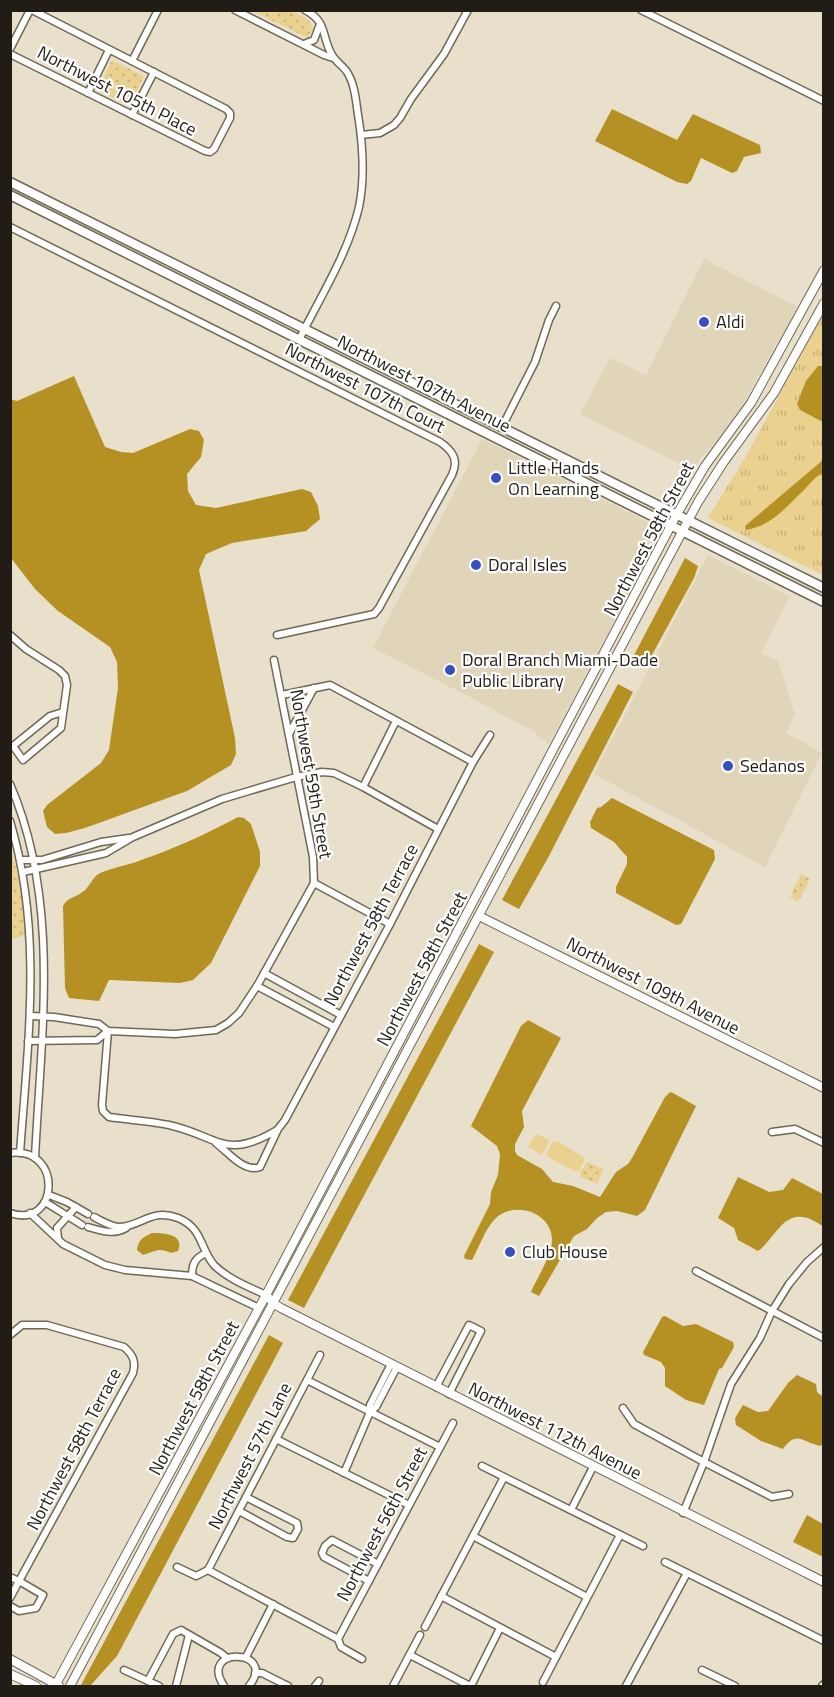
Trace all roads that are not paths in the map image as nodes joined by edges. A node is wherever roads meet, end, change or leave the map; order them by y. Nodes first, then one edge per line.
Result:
1 (31, 10) edge
2 (158, 10) edge
3 (235, 10) edge
4 (305, 10) edge
5 (468, 10) edge
6 (641, 10) edge
7 (321, 22) junction
8 (303, 45) junction
9 (10, 49) edge
10 (109, 50) junction
11 (10, 54) edge
12 (333, 58) junction
13 (132, 61) junction
14 (154, 72) junction
15 (88, 93) junction
16 (824, 101) edge
17 (132, 115) junction
18 (361, 135) junction
19 (10, 182) edge
20 (10, 195) edge
21 (10, 227) edge
22 (824, 270) edge
23 (824, 303) edge
24 (556, 306) dead end
25 (304, 328) junction
26 (299, 340) junction
27 (502, 427) junction
28 (677, 514) junction
29 (688, 520) junction
30 (671, 526) junction
31 (682, 532) junction
32 (824, 588) edge
33 (824, 602) edge
34 (10, 635) edge
35 (277, 635) dead end
36 (274, 660) dead end
37 (314, 688) junction
38 (282, 695) junction
39 (63, 712) junction
40 (396, 721) junction
41 (289, 734) junction
42 (490, 735) dead end
43 (473, 762) junction
44 (296, 777) junction
45 (10, 784) edge
46 (363, 787) junction
47 (10, 821) edge
48 (438, 829) junction
49 (133, 837) junction
50 (20, 860) junction
51 (33, 860) junction
52 (35, 870) junction
53 (23, 872) junction
54 (314, 883) junction
55 (469, 911) junction
56 (479, 916) junction
57 (390, 924) junction
58 (264, 974) junction
59 (257, 986) junction
60 (340, 1015) junction
61 (30, 1016) junction
62 (42, 1016) junction
63 (334, 1027) junction
64 (108, 1031) junction
65 (28, 1041) junction
66 (41, 1042) junction
67 (824, 1088) edge
68 (278, 1130) junction
69 (772, 1132) dead end
70 (216, 1143) junction
71 (824, 1143) edge
72 (20, 1153) junction
73 (10, 1154) edge
74 (35, 1158) junction
75 (49, 1195) junction
76 (45, 1202) junction
77 (76, 1207) junction
78 (30, 1213) junction
79 (13, 1214) edge
80 (68, 1217) junction
81 (10, 1221) edge
82 (134, 1222) junction
83 (58, 1240) junction
84 (824, 1247) edge
85 (206, 1253) junction
86 (696, 1271) dead end
87 (192, 1276) junction
88 (266, 1295) junction
89 (274, 1304) junction
90 (259, 1308) junction
91 (772, 1311) junction
92 (10, 1335) edge
93 (824, 1338) edge
94 (320, 1355) dead end
95 (394, 1366) junction
96 (307, 1380) junction
97 (436, 1387) junction
98 (449, 1394) junction
99 (623, 1408) dead end
100 (370, 1412) junction
101 (453, 1423) dead end
102 (276, 1439) junction
103 (440, 1447) junction
104 (704, 1462) junction
105 (482, 1466) dead end
106 (593, 1467) junction
107 (344, 1473) junction
108 (504, 1477) junction
109 (789, 1494) dead end
110 (246, 1497) junction
111 (409, 1505) junction
112 (571, 1510) junction
113 (238, 1511) junction
114 (683, 1513) junction
115 (620, 1535) junction
116 (473, 1536) junction
117 (643, 1546) dead end
118 (665, 1562) dead end
119 (378, 1564) junction
120 (177, 1567) dead end
121 (208, 1570) junction
122 (687, 1573) junction
123 (10, 1577) edge
124 (19, 1581) junction
125 (369, 1581) junction
126 (824, 1582) edge
127 (441, 1596) junction
128 (587, 1597) junction
129 (10, 1598) edge
130 (273, 1604) junction
131 (10, 1606) edge
132 (425, 1627) dead end
133 (500, 1628) junction
134 (189, 1635) junction
135 (420, 1635) dead end
136 (338, 1639) junction
137 (824, 1641) edge
138 (410, 1655) junction
139 (246, 1657) junction
140 (556, 1657) junction
141 (226, 1658) junction
142 (10, 1659) edge
143 (362, 1659) dead end
144 (124, 1670) dead end
145 (702, 1670) dead end
146 (255, 1673) junction
147 (10, 1674) edge
148 (148, 1682) junction
149 (543, 1682) dead end
150 (722, 1684) edge
151 (57, 1685) edge
152 (36, 1686) edge
153 (70, 1686) edge
154 (159, 1686) edge
155 (176, 1686) edge
156 (224, 1686) edge
157 (249, 1686) edge
158 (288, 1686) edge
159 (393, 1686) edge
160 (471, 1686) edge
161 (626, 1686) edge
162 (735, 1686) edge

1 - 9 street
1 - 10 street
2 - 13 street
3 - 8 street
4 - 7 street
5 - 18 street
6 - 16 street
7 - 8 street
7 - 12 street
8 - 12 street
10 - 13 street
10 - 15 street
11 - 15 street, Northwest 105th Place
12 - 18 street
13 - 14 street
14 - 17 street
14 - 17 street, Northwest 105th Place
15 - 17 street, Northwest 105th Place
18 - 25 street
19 - 25 main road, Northwest 107th Avenue
20 - 26 main road, Northwest 107th Avenue
21 - 35 street, Northwest 107th Court
22 - 28 street, Northwest 58th Street
23 - 29 street, Northwest 58th Street
24 - 27 street
25 - 26 street
25 - 27 main road, Northwest 107th Avenue
26 - 30 main road, Northwest 107th Avenue
27 - 28 main road, Northwest 107th Avenue
28 - 29 main road, Northwest 107th Avenue
28 - 30 street, Northwest 58th Street
29 - 31 street, Northwest 58th Street
29 - 32 main road, Northwest 107th Avenue
30 - 31 main road, Northwest 107th Avenue
30 - 55 street, Northwest 58th Street
31 - 33 main road, Northwest 107th Avenue
31 - 56 street, Northwest 58th Street
34 - 39 street
36 - 38 street, Northwest 59th Street
37 - 38 street
37 - 40 street
37 - 41 street
38 - 41 street, Northwest 59th Street
39 - 39 street
40 - 43 street
40 - 46 street
41 - 44 street, Northwest 59th Street
42 - 43 street, Northwest 58th Terrace
43 - 48 street, Northwest 58th Terrace
44 - 46 street
44 - 49 street
44 - 54 street, Northwest 59th Street
45 - 51 street
46 - 48 street
47 - 50 street
48 - 57 street, Northwest 58th Terrace
49 - 51 street
49 - 52 street
50 - 51 street
50 - 53 street
51 - 52 street
52 - 53 street
52 - 62 street
53 - 61 street
54 - 57 street
54 - 58 street, Northwest 59th Street
55 - 56 street, Northwest 109th Avenue
55 - 88 street, Northwest 58th Street
56 - 67 street, Northwest 109th Avenue
56 - 89 street, Northwest 58th Street
57 - 60 street, Northwest 58th Terrace
58 - 59 street, Northwest 59th Street
58 - 60 street
59 - 63 street
59 - 64 street, Northwest 59th Street
60 - 63 street, Northwest 58th Terrace
61 - 62 street
61 - 65 street
62 - 64 street
62 - 66 street
63 - 68 street, Northwest 58th Terrace
64 - 66 street
64 - 70 street
65 - 66 street
65 - 72 street
66 - 74 street
68 - 70 street
68 - 70 street, Northwest 58th Terrace
69 - 71 street
72 - 73 street
72 - 74 street
74 - 75 street
75 - 76 street
75 - 77 street, Northwest 112th Avenue
76 - 78 street
76 - 80 street, Northwest 112th Avenue
77 - 80 street
77 - 82 street, Northwest 112th Avenue
78 - 79 street
78 - 83 street
79 - 81 street
80 - 82 street, Northwest 112th Avenue
80 - 83 street
82 - 85 street, Northwest 112th Avenue
83 - 87 street
84 - 91 street
85 - 87 street
85 - 88 street, Northwest 112th Avenue
86 - 91 street
87 - 90 street
88 - 89 street, Northwest 112th Avenue
88 - 90 street, Northwest 58th Street
89 - 90 street
89 - 95 street, Northwest 112th Avenue
89 - 153 street, Northwest 58th Street
90 - 151 street, Northwest 58th Street
91 - 93 street
91 - 104 street
92 - 124 street, Northwest 58th Terrace
94 - 96 street, Northwest 57th Lane
95 - 97 street, Northwest 112th Avenue
95 - 100 street
96 - 100 street
96 - 102 street, Northwest 57th Lane
97 - 98 street, Northwest 112th Avenue
97 - 98 street
98 - 106 street, Northwest 112th Avenue
99 - 104 street
100 - 103 street
100 - 107 street
101 - 103 street, Northwest 56th Street
102 - 107 street
102 - 110 street, Northwest 57th Lane
103 - 111 street, Northwest 56th Street
104 - 109 street
104 - 114 street
105 - 108 street
106 - 112 street
106 - 114 street, Northwest 112th Avenue
107 - 111 street
108 - 112 street
108 - 116 street
110 - 113 street, Northwest 57th Lane
110 - 113 street
111 - 119 street, Northwest 56th Street
112 - 115 street
113 - 121 street, Northwest 57th Lane
114 - 126 street, Northwest 112th Avenue
115 - 117 street
115 - 128 street
116 - 127 street
116 - 128 street
118 - 122 street
119 - 125 street, Northwest 56th Street
119 - 125 street
120 - 121 street
121 - 130 street
122 - 137 street
122 - 161 street
123 - 124 street
124 - 129 street, Northwest 58th Terrace
124 - 131 street
125 - 136 street, Northwest 56th Street
127 - 132 street
127 - 133 street
128 - 140 street
130 - 136 street
130 - 139 street
133 - 140 street
133 - 160 street
134 - 141 street
134 - 148 street
134 - 155 street
135 - 138 street
136 - 143 street
138 - 159 street
138 - 160 street
139 - 141 street
139 - 146 street
140 - 149 street
141 - 156 street
142 - 151 street
144 - 148 street
145 - 150 street
146 - 157 street
146 - 158 street
147 - 152 street
148 - 154 street
150 - 162 street

